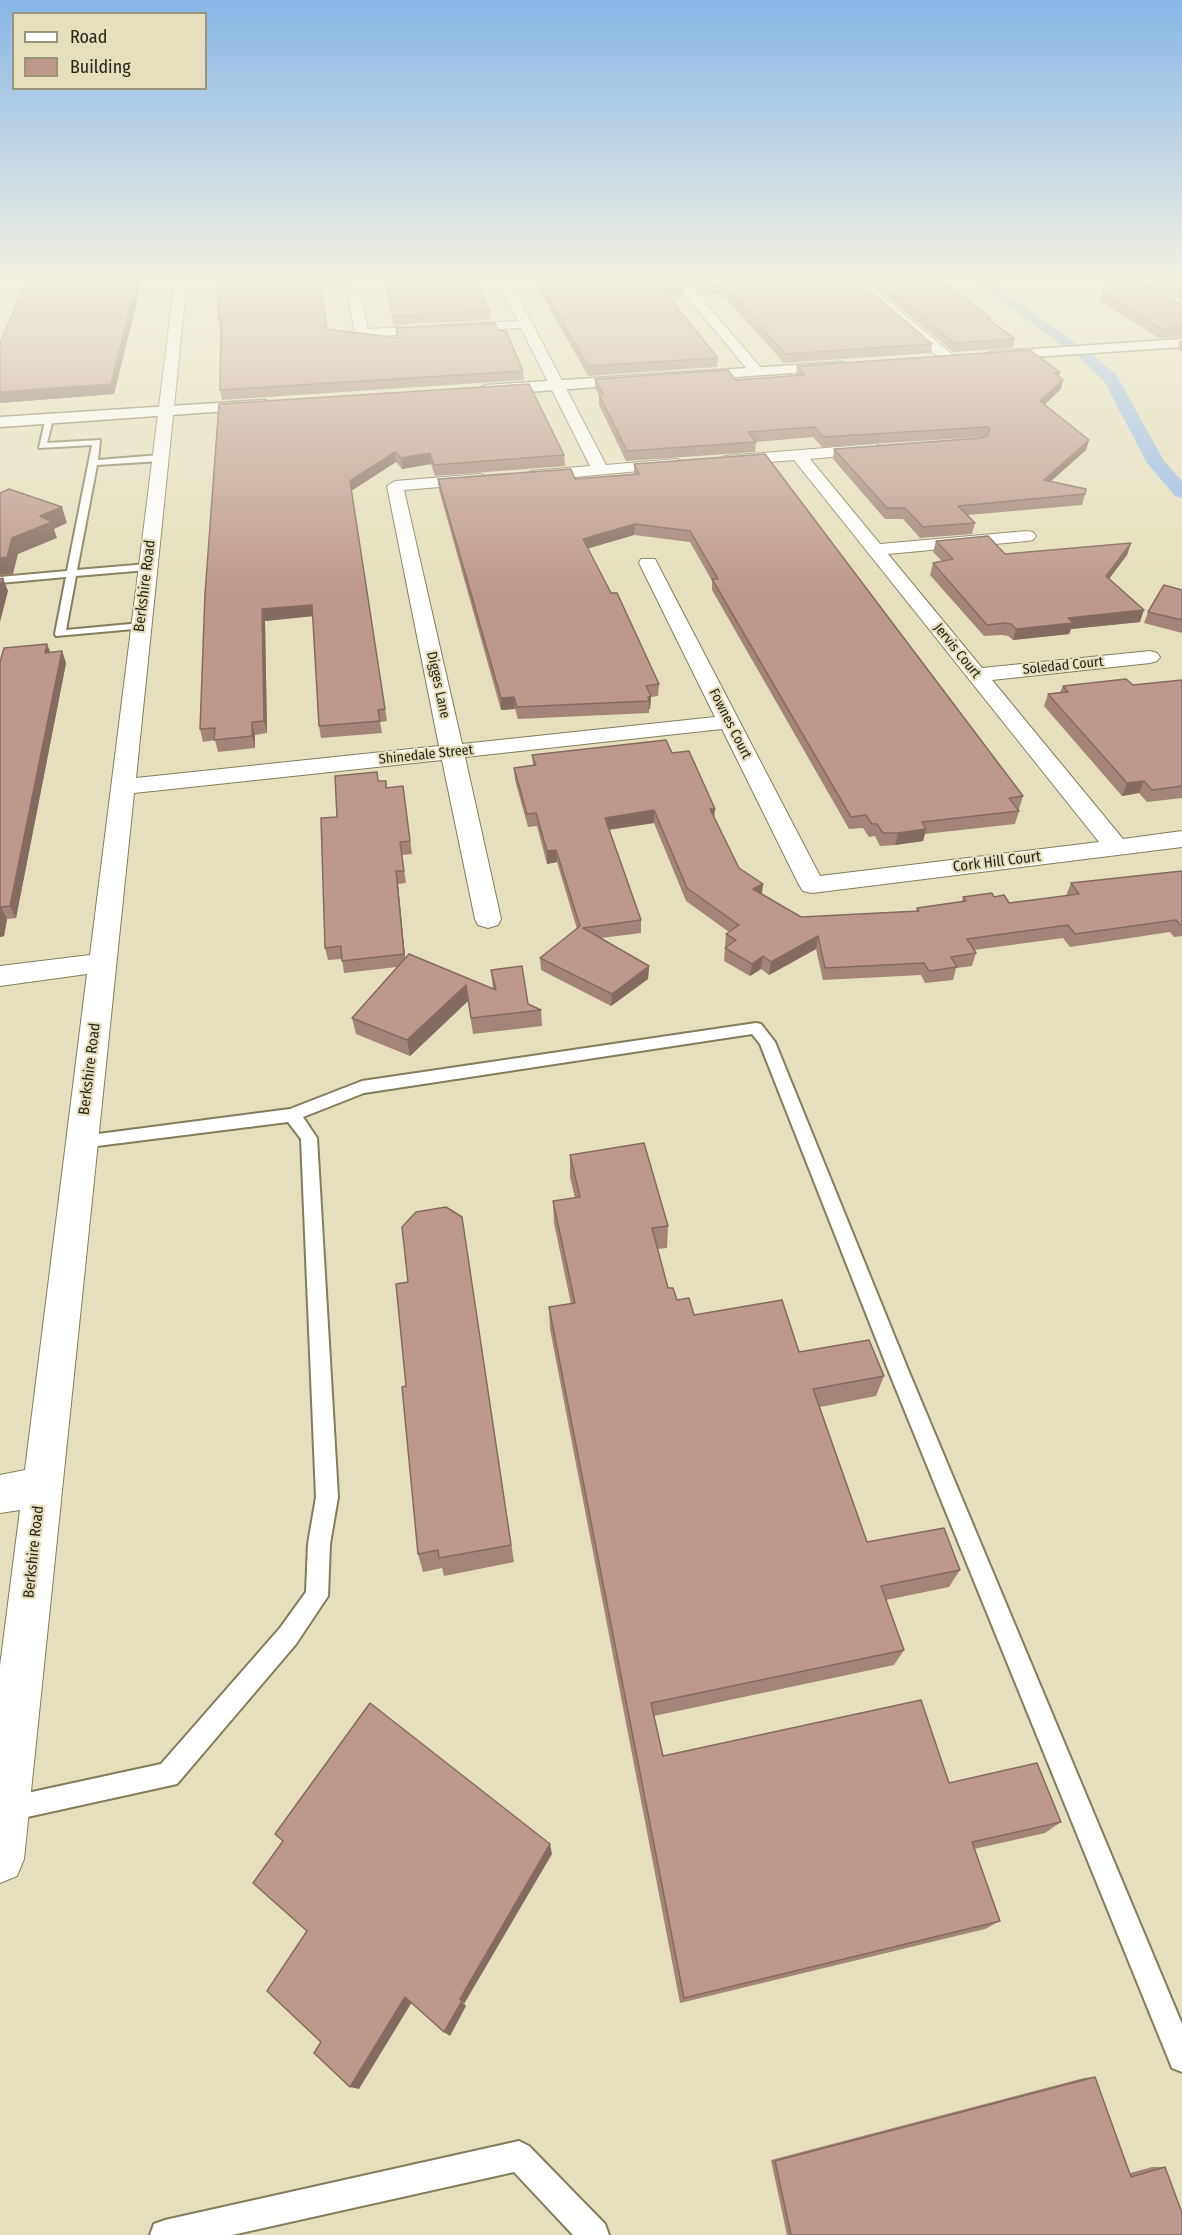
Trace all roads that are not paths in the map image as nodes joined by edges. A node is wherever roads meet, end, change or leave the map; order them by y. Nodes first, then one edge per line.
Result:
1 (168, 383) edge
2 (583, 383) edge
3 (557, 385) junction
4 (474, 391) edge
5 (284, 403) edge
6 (165, 411) junction
7 (49, 419) junction
8 (0, 422) edge
9 (888, 448) edge
10 (798, 455) junction
11 (160, 458) junction
12 (93, 463) junction
13 (600, 470) junction
14 (520, 476) edge
15 (498, 478) edge
16 (1027, 536) dead end
17 (875, 550) junction
18 (648, 563) dead end
19 (147, 567) junction
20 (71, 574) junction
21 (0, 580) edge
22 (141, 626) junction
23 (1150, 657) dead end
24 (976, 675) junction
25 (729, 723) junction
26 (452, 752) junction
27 (122, 787) junction
28 (1182, 839) edge
29 (1116, 848) junction
30 (812, 885) joint
31 (488, 919) dead end
32 (102, 963) junction
33 (0, 976) edge
34 (292, 1115) junction
35 (81, 1142) junction
36 (42, 1486) junction
37 (0, 1494) edge
38 (5, 1810) junction
39 (0, 1859) edge
40 (1182, 2058) edge
41 (165, 2235) edge
42 (594, 2235) edge

1 - 6 street, Berkshire Road
2 - 3 street
3 - 4 street
3 - 13 street
5 - 6 street
6 - 7 street
6 - 11 street, Berkshire Road
7 - 8 street
7 - 12 lane
9 - 10 street
10 - 13 street
10 - 17 street, Jervis Court
11 - 12 lane
11 - 19 street, Berkshire Road
12 - 20 lane
13 - 14 street
15 - 26 street, Digges Lane
16 - 17 street
17 - 24 street, Jervis Court
18 - 25 street, Fownes Court
19 - 20 lane
19 - 22 street, Berkshire Road
20 - 21 lane
20 - 22 lane
22 - 27 street, Berkshire Road
23 - 24 street, Soledad Court
24 - 29 street, Jervis Court
25 - 26 street, Shinedale Street
25 - 30 street, Fownes Court
26 - 27 street, Shinedale Street
26 - 31 street, Digges Lane
27 - 32 street, Berkshire Road
28 - 29 street, Cork Hill Court
29 - 30 street, Cork Hill Court
32 - 33 street
32 - 35 street, Berkshire Road
34 - 35 lane
34 - 38 lane
34 - 40 lane
35 - 36 street, Berkshire Road
36 - 37 street
36 - 38 street, Berkshire Road
38 - 39 street, Berkshire Road
41 - 42 lane

